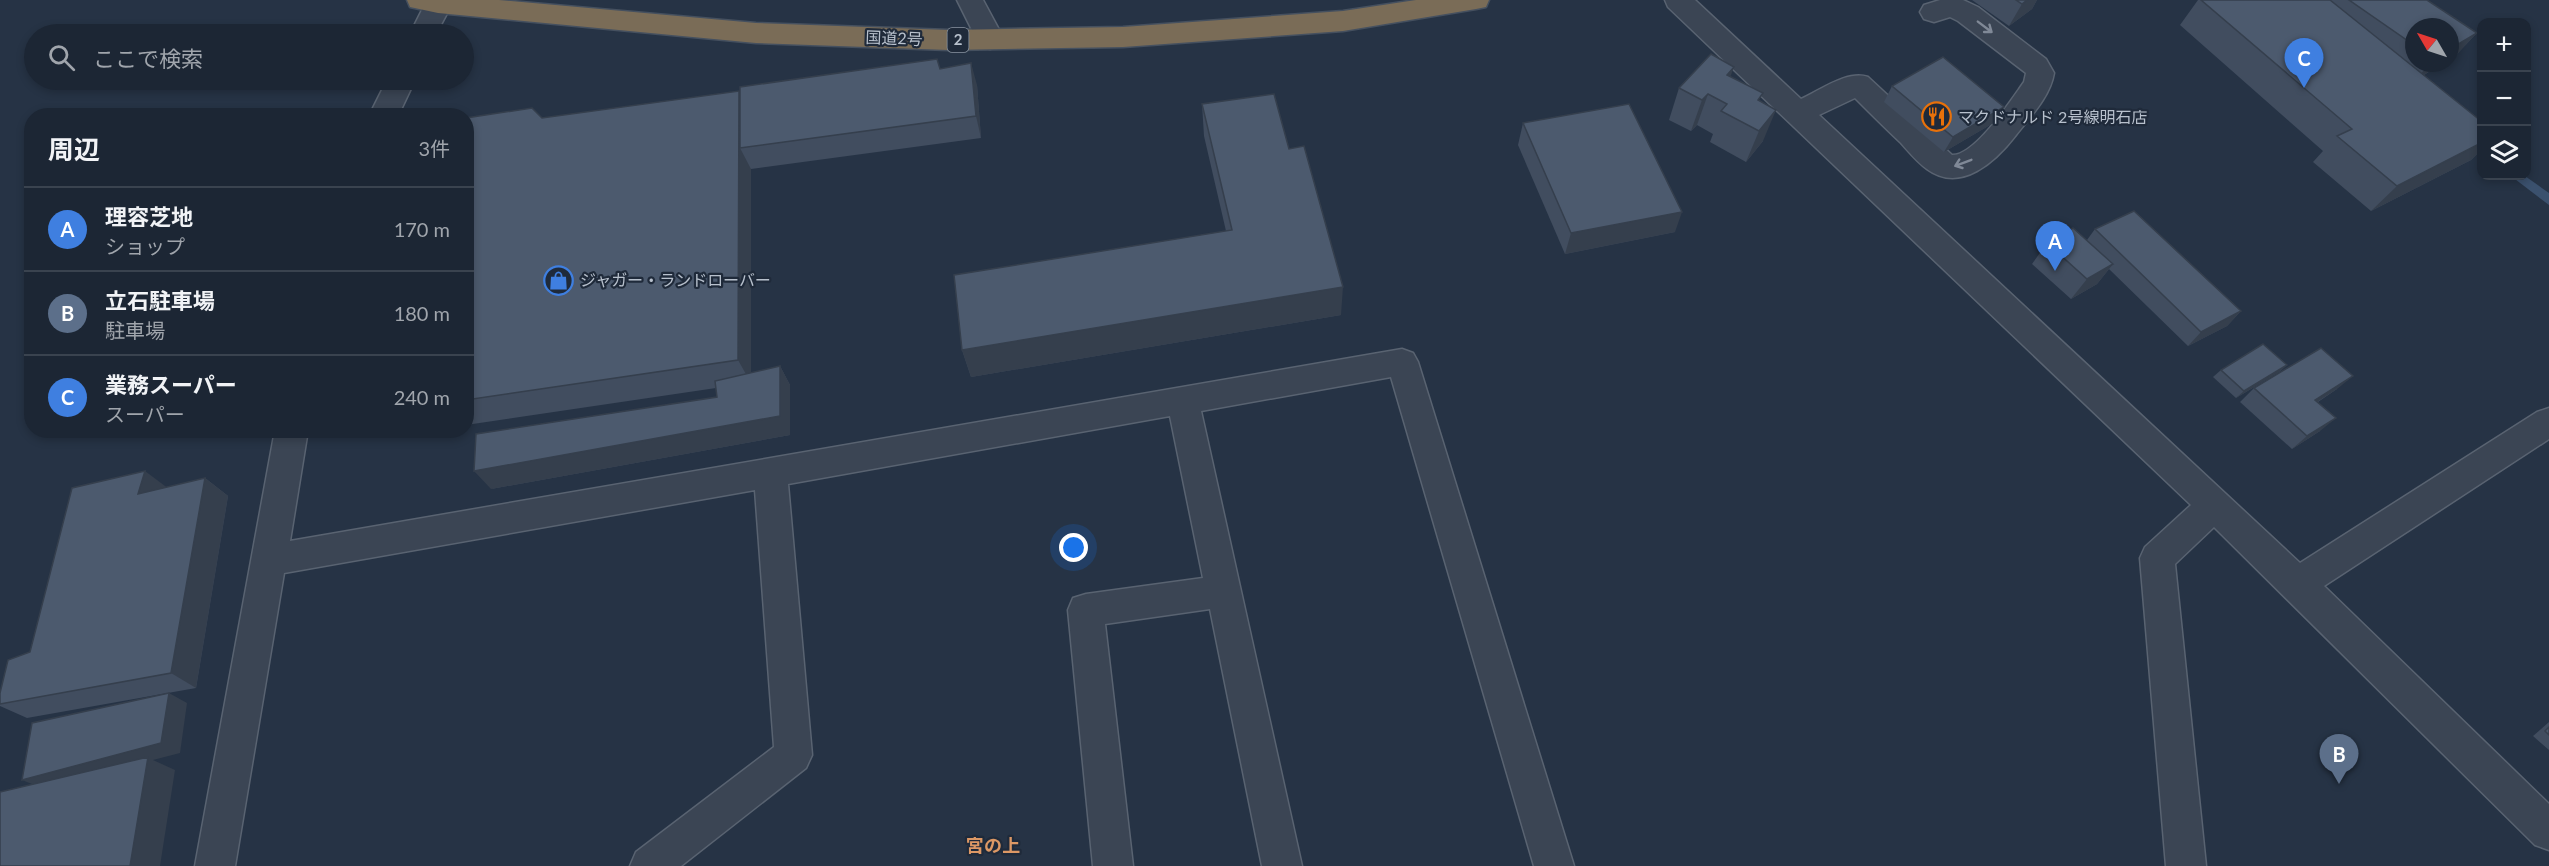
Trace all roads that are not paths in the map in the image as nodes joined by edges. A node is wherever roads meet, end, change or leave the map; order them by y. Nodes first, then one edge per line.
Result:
1 (970, 0) edge
2 (1476, 0) edge
3 (1678, 0) edge
4 (429, 2) edge
5 (1934, 12) dead end
6 (425, 24) edge
7 (990, 39) junction
8 (396, 90) edge
9 (387, 108) edge
10 (1798, 113) junction
11 (1183, 401) junction
12 (2549, 422) edge
13 (291, 438) edge
14 (770, 472) junction
15 (2214, 505) junction
16 (270, 560) junction
17 (2298, 584) junction
18 (1223, 591) junction
19 (2549, 831) edge
20 (215, 866) edge
21 (650, 866) edge
22 (1113, 866) edge
23 (1282, 866) edge
24 (1554, 866) edge
25 (2186, 866) edge

1 - 7 street
2 - 7 highway, 国道2号 / 2
3 - 10 street
4 - 6 street
4 - 7 highway, 国道2号 / 2
5 -> 10 street
8 - 9 street
10 - 15 street
11 - 14 street
11 - 18 street
11 - 24 street
12 - 17 street
13 - 16 street
14 - 16 street
14 - 21 street
15 - 17 street
15 - 25 street
16 - 20 street
17 - 19 street
18 - 22 street
18 - 23 street

